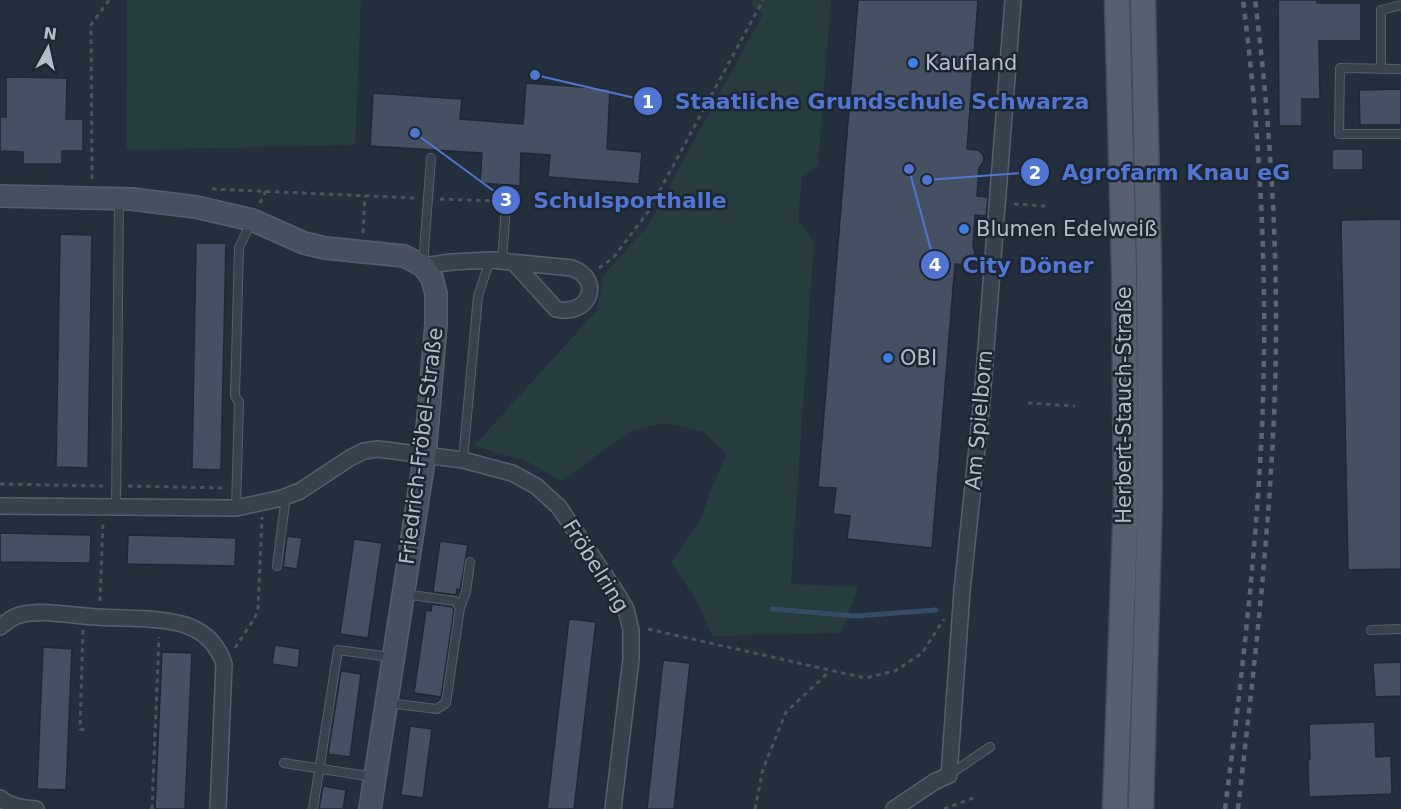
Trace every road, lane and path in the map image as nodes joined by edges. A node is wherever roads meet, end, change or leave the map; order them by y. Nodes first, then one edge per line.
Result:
1 (109, 0) edge
2 (763, 0) edge
3 (1013, 0) edge
4 (1116, 0) edge
5 (1143, 0) edge
6 (1401, 5) edge
7 (1381, 69) junction
8 (1401, 69) edge
9 (1401, 134) edge
10 (430, 158) dead end
11 (210, 189) dead end
12 (0, 196) edge
13 (365, 196) junction
14 (507, 197) joint
15 (92, 198) junction
16 (427, 198) junction
17 (119, 199) junction
18 (997, 202) junction
19 (1046, 206) dead end
20 (252, 220) junction
21 (363, 250) junction
22 (502, 261) junction
23 (423, 266) junction
24 (584, 275) junction
25 (1028, 403) dead end
26 (1075, 406) dead end
27 (424, 454) junction
28 (463, 460) junction
29 (0, 484) edge
30 (116, 486) junction
31 (237, 488) junction
32 (286, 496) junction
33 (263, 503) junction
34 (0, 506) edge
35 (110, 507) junction
36 (236, 508) junction
37 (470, 562) dead end
38 (277, 566) dead end
39 (403, 594) junction
40 (460, 608) junction
41 (91, 617) junction
42 (945, 618) dead end
43 (160, 621) junction
44 (0, 627) edge
45 (1401, 629) edge
46 (631, 630) junction
47 (1371, 630) dead end
48 (393, 657) junction
49 (224, 664) junction
50 (830, 671) junction
51 (386, 703) junction
52 (85, 730) dead end
53 (990, 747) dead end
54 (284, 763) dead end
55 (320, 768) junction
56 (949, 775) junction
57 (374, 778) junction
58 (976, 797) dead end
59 (1, 800) edge
60 (36, 809) edge
61 (152, 809) edge
62 (218, 809) edge
63 (313, 809) edge
64 (370, 809) edge
65 (613, 809) edge
66 (755, 809) edge
67 (894, 809) edge
68 (944, 809) edge
69 (1115, 809) edge
70 (1141, 809) edge

1 - 15 path
2 - 24 path
3 - 18 street, Am Spielborn
4 - 69 main road, Herbert-Stauch-Straße
5 - 70 main road, Herbert-Stauch-Straße
6 - 7 lane
7 - 8 lane
7 - 9 lane
10 - 16 lane
11 - 13 path
12 - 15 street
13 - 16 path
13 - 21 path
14 - 16 path
14 - 22 lane
15 - 17 street
16 - 23 lane
17 - 20 street
17 - 30 lane
18 - 19 path
18 - 56 street, Am Spielborn
20 - 21 street
20 - 31 lane
21 - 23 street
22 - 23 street
22 - 24 street
22 - 24 street
22 - 28 lane
23 - 27 street, Friedrich-Fröbel-Straße
25 - 26 path
27 - 28 street, Fröbelring
27 - 32 street, Fröbelring
27 - 39 street, Friedrich-Fröbel-Straße
28 - 46 street, Fröbelring
29 - 30 path
30 - 31 path
30 - 35 lane
31 - 36 lane
32 - 33 street, Fröbelring
32 - 38 lane
33 - 36 street, Fröbelring
33 - 49 path
34 - 35 street, Fröbelring
35 - 36 street, Fröbelring
35 - 41 path
37 - 40 lane
39 - 40 lane
39 - 48 street, Friedrich-Fröbel-Straße
40 - 51 lane
41 - 43 street
41 - 44 street
41 - 52 path
42 - 50 path
43 - 49 street
43 - 61 path
45 - 47 lane
46 - 50 path
46 - 65 street, Fröbelring
48 - 51 street, Friedrich-Fröbel-Straße
48 - 55 lane
49 - 62 street
50 - 66 path
51 - 57 street, Friedrich-Fröbel-Straße
53 - 56 lane
54 - 55 lane
55 - 57 lane
55 - 63 lane
56 - 67 street
57 - 64 street, Friedrich-Fröbel-Straße
58 - 68 path
59 - 60 street

